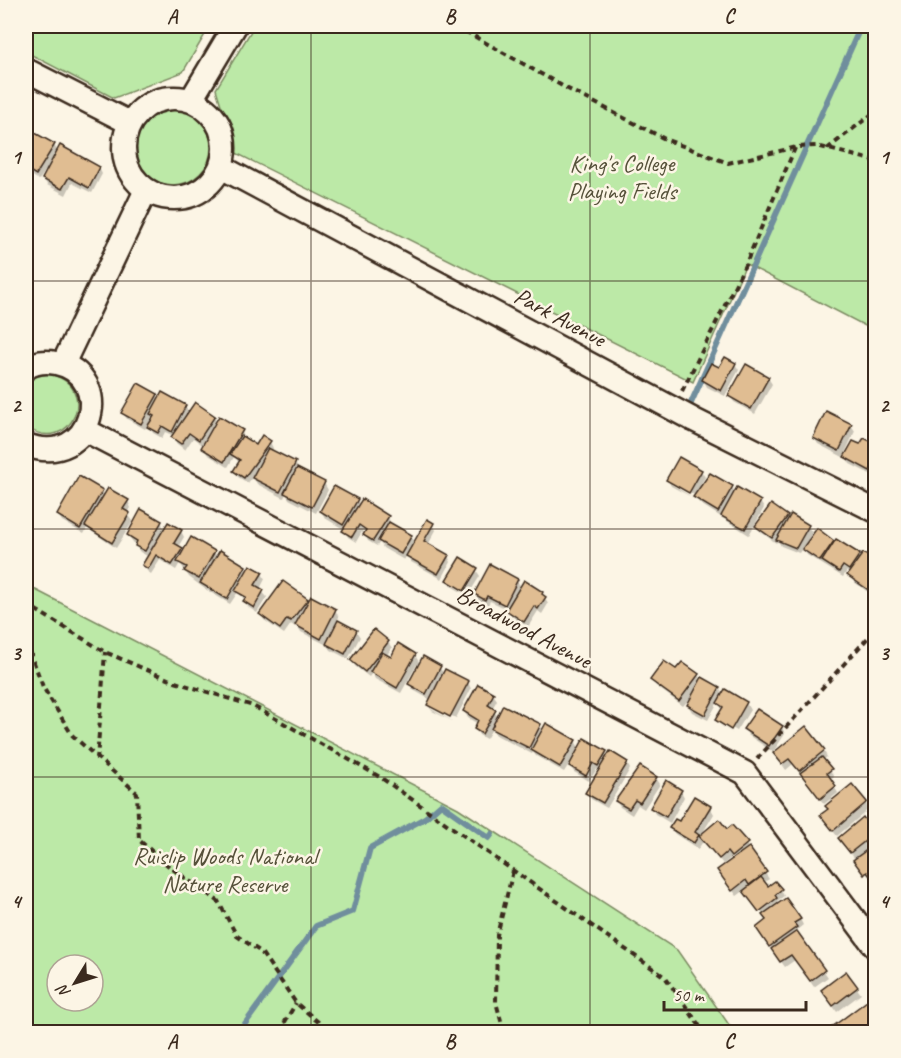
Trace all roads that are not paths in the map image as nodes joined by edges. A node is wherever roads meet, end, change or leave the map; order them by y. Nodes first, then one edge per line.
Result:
1 (235, 26) edge
2 (26, 70) edge
3 (190, 100) junction
4 (130, 123) junction
5 (220, 167) junction
6 (146, 190) junction
7 (63, 364) junction
8 (26, 368) edge
9 (85, 430) junction
10 (26, 445) edge
11 (876, 511) edge
12 (876, 948) edge

1 - 3 street
2 - 4 street
3 - 4 street
3 - 5 street
4 - 6 street
5 - 6 street
5 - 11 street, Park Avenue
6 - 7 street
7 - 8 street
7 - 9 street
9 - 10 street
9 - 12 street, Broadwood Avenue

